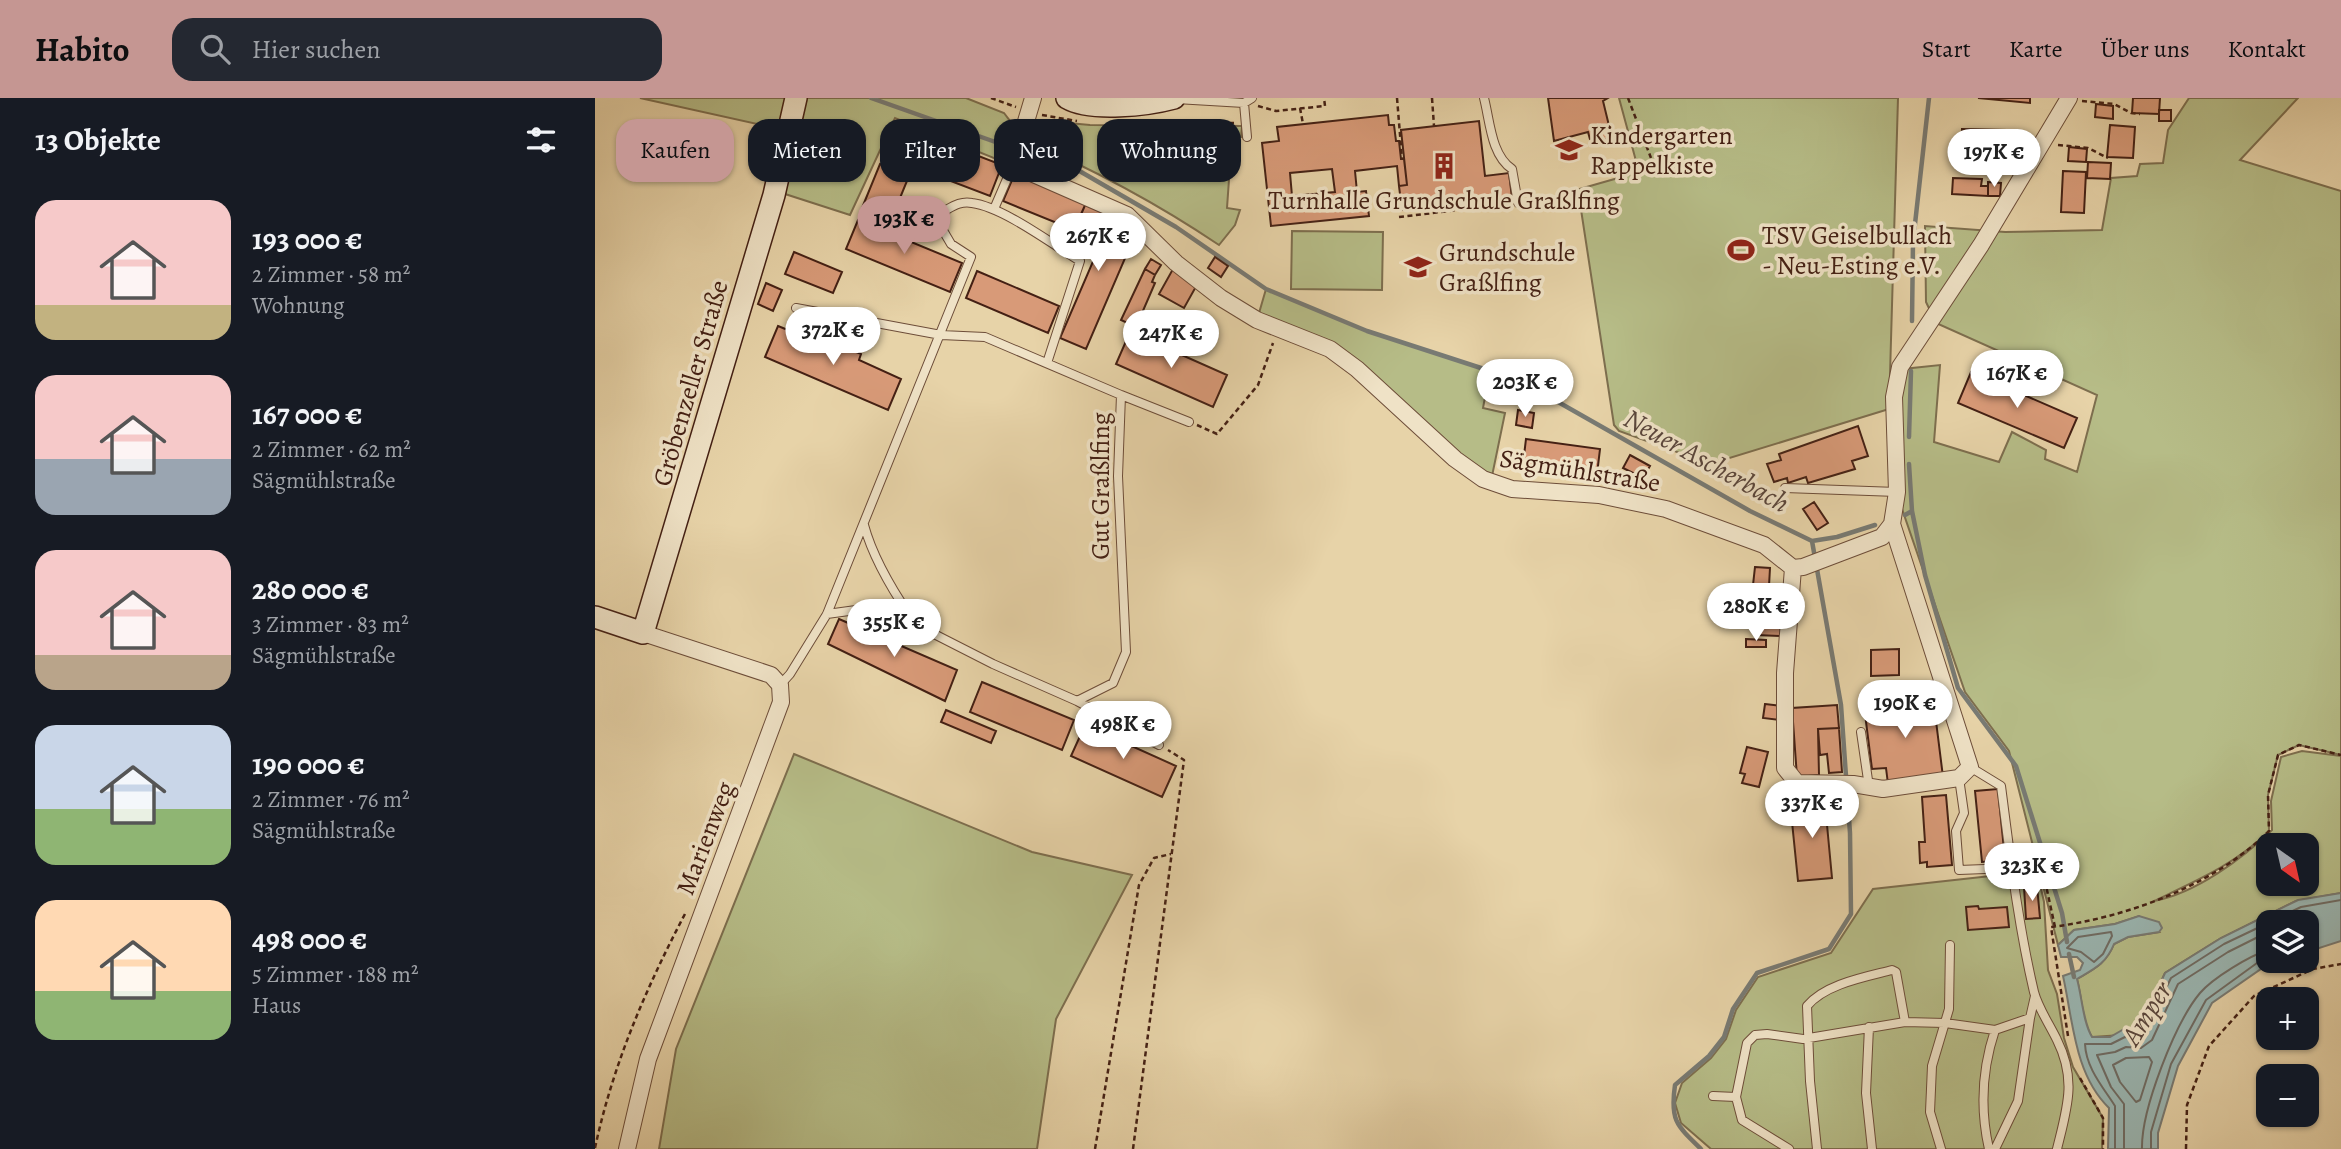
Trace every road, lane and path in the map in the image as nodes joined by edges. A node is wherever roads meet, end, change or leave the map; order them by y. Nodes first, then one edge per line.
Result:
1 (796, 98) edge
2 (991, 98) edge
3 (1067, 98) edge
4 (1173, 98) edge
5 (1324, 98) edge
6 (1397, 98) edge
7 (1432, 98) edge
8 (1484, 98) edge
9 (1628, 98) edge
10 (2069, 99) edge
11 (1248, 100) edge
12 (1030, 105) edge
13 (1258, 106) dead end
14 (1300, 108) junction
15 (2140, 114) dead end
16 (1303, 124) dead end
17 (1434, 126) dead end
18 (1247, 137) dead end
19 (2043, 145) junction
20 (1651, 158) dead end
21 (2108, 158) dead end
22 (1402, 159) dead end
23 (1005, 182) edge
24 (1064, 182) edge
25 (1518, 202) joint
26 (1464, 203) dead end
27 (994, 209) junction
28 (1465, 209) junction
29 (1399, 217) dead end
30 (796, 308) dead end
31 (1279, 327) junction
32 (941, 335) junction
33 (1047, 363) junction
34 (1121, 395) junction
35 (1189, 422) joint
36 (1785, 488) dead end
37 (1897, 492) junction
38 (863, 524) junction
39 (1892, 524) junction
40 (1798, 568) junction
41 (827, 614) junction
42 (595, 617) edge
43 (912, 618) junction
44 (643, 633) junction
45 (1943, 684) junction
46 (780, 685) junction
47 (1885, 691) dead end
48 (1077, 701) junction
49 (1861, 732) dead end
50 (1159, 744) joint
51 (2341, 755) edge
52 (1965, 772) junction
53 (1854, 785) junction
54 (1171, 854) junction
55 (2011, 869) junction
56 (688, 906) dead end
57 (2053, 927) junction
58 (1950, 945) dead end
59 (2341, 964) edge
60 (2035, 996) junction
61 (2030, 1018) junction
62 (1905, 1022) junction
63 (1945, 1023) junction
64 (1869, 1027) junction
65 (1995, 1030) junction
66 (1809, 1039) junction
67 (2069, 1042) dead end
68 (2079, 1077) dead end
69 (1713, 1096) dead end
70 (1736, 1097) junction
71 (595, 1149) edge
72 (627, 1149) edge
73 (1095, 1149) edge
74 (1133, 1149) edge
75 (1789, 1149) edge
76 (1817, 1149) edge
77 (1872, 1149) edge
78 (1941, 1149) edge
79 (1989, 1149) edge
80 (1995, 1149) edge
81 (2057, 1149) edge
82 (2103, 1149) edge
83 (2186, 1149) edge

1 - 44 street, Gröbenzeller Straße
2 - 12 path
3 - 4 street
4 - 11 lane
5 - 14 path
6 - 22 path
7 - 17 path
8 - 25 lane
9 - 20 path
10 - 15 path
10 - 19 street
11 - 18 lane
13 - 14 path
14 - 16 path
19 - 21 path
19 - 37 street
23 - 27 lane
24 - 31 street, Sägmühlstraße
25 - 28 path
26 - 28 path
27 - 32 lane
27 - 33 lane
28 - 29 path
30 - 32 lane, Gut Graßlfing
31 - 35 path
31 - 40 street, Sägmühlstraße
32 - 33 lane, Gut Graßlfing
32 - 38 lane
33 - 34 lane, Gut Graßlfing
34 - 35 lane
34 - 48 lane, Gut Graßlfing
36 - 37 lane
37 - 39 street
38 - 41 lane
38 - 43 lane
39 - 40 street
39 - 45 street
40 - 53 street
41 - 43 lane
41 - 46 lane
42 - 44 street
43 - 48 lane
44 - 46 street
45 - 47 lane
45 - 52 street
46 - 72 street, Marienweg
48 - 50 lane
49 - 53 lane
50 - 54 path
51 - 57 path
52 - 53 street
52 - 55 lane
52 - 55 lane
54 - 73 path
54 - 74 path
55 - 57 path
55 - 60 lane
56 - 71 path
57 - 67 path
58 - 63 lane
59 - 83 path
60 - 61 lane
60 - 81 lane
61 - 65 lane
61 - 80 lane
62 - 63 lane
62 - 64 lane
62 - 66 lane
63 - 65 lane
63 - 78 lane
64 - 66 lane
64 - 77 lane
65 - 79 lane
66 - 70 lane
66 - 76 lane
68 - 82 path
69 - 70 lane
70 - 75 lane

